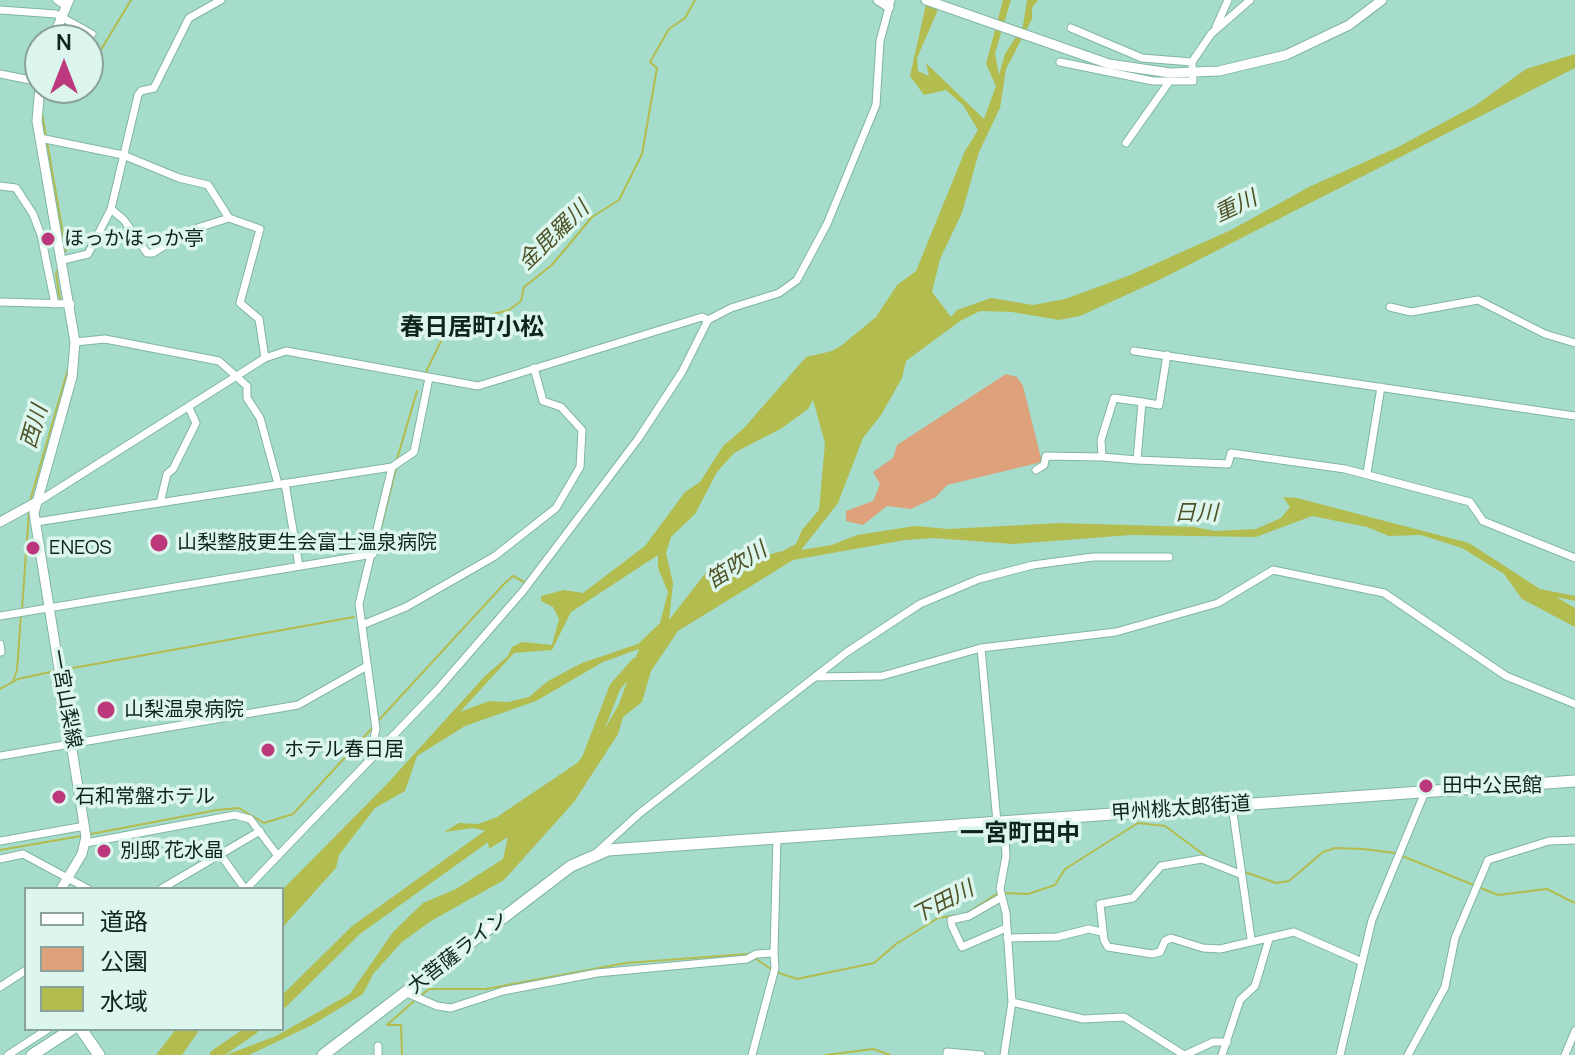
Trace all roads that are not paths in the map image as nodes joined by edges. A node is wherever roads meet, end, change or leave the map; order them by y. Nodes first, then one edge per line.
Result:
1 (221, 0) edge
2 (878, 0) edge
3 (926, 0) edge
4 (1228, 0) edge
5 (1250, 0) edge
6 (1382, 0) edge
7 (64, 2) edge
8 (890, 4) edge
9 (0, 10) edge
10 (60, 16) junction
11 (57, 24) edge
12 (74, 24) edge
13 (1071, 28) dead end
14 (1214, 30) junction
15 (1060, 62) dead end
16 (1193, 68) junction
17 (0, 74) edge
18 (24, 80) edge
19 (1169, 82) junction
20 (38, 104) edge
21 (44, 139) junction
22 (1126, 143) dead end
23 (123, 155) junction
24 (0, 186) edge
25 (111, 209) junction
26 (229, 218) junction
27 (63, 260) junction
28 (0, 302) edge
29 (55, 304) junction
30 (71, 304) junction
31 (1390, 307) dead end
32 (708, 320) junction
33 (75, 342) junction
34 (1575, 343) edge
35 (1134, 351) dead end
36 (1167, 355) junction
37 (265, 358) junction
38 (534, 368) junction
39 (239, 377) junction
40 (429, 378) junction
41 (1381, 387) junction
42 (1142, 402) junction
43 (189, 408) junction
44 (1575, 416) edge
45 (1102, 457) junction
46 (1137, 460) junction
47 (392, 467) junction
48 (1036, 470) dead end
49 (1367, 473) junction
50 (281, 483) junction
51 (160, 503) junction
52 (31, 506) junction
53 (0, 522) edge
54 (36, 522) junction
55 (373, 554) junction
56 (1169, 557) dead end
57 (1575, 558) edge
58 (299, 566) junction
59 (50, 606) junction
60 (0, 616) edge
61 (362, 625) junction
62 (981, 648) junction
63 (367, 666) junction
64 (815, 677) junction
65 (1575, 704) edge
66 (73, 743) junction
67 (0, 756) edge
68 (368, 762) junction
69 (1575, 781) edge
70 (1425, 792) junction
71 (1232, 806) junction
72 (1001, 822) junction
73 (260, 831) junction
74 (85, 834) junction
75 (777, 837) junction
76 (1575, 840) edge
77 (0, 843) edge
78 (22, 845) junction
79 (220, 854) junction
80 (596, 854) junction
81 (278, 856) junction
82 (0, 858) edge
83 (1240, 870) junction
84 (67, 878) junction
85 (62, 887) edge
86 (84, 887) edge
87 (164, 887) edge
88 (244, 887) edge
89 (247, 887) edge
90 (1001, 893) junction
91 (1006, 928) junction
92 (1101, 932) junction
93 (1007, 938) junction
94 (1251, 939) junction
95 (1269, 939) junction
96 (774, 953) junction
97 (1360, 961) junction
98 (24, 971) edge
99 (2, 984) edge
100 (410, 994) junction
101 (1012, 1002) junction
102 (45, 1031) edge
103 (79, 1031) edge
104 (1575, 1031) edge
105 (1227, 1042) junction
106 (8, 1055) edge
107 (32, 1055) edge
108 (99, 1055) edge
109 (323, 1055) edge
110 (752, 1055) edge
111 (947, 1055) edge
112 (981, 1055) edge
113 (1004, 1055) edge
114 (1185, 1055) edge
115 (1222, 1055) edge
116 (1340, 1055) edge
117 (1408, 1055) edge
118 (1565, 1055) edge

1 - 23 street
2 - 8 main road
3 - 16 main road
4 - 14 street
5 - 14 street
6 - 16 main road
7 - 10 main road
8 - 32 street
9 - 10 street
10 - 11 main road
10 - 12 street
13 - 16 street
14 - 16 street
15 - 19 street
16 - 19 street
17 - 18 street
19 - 22 street
20 - 21 main road, 一宮山梨線
21 - 23 street
21 - 27 main road, 一宮山梨線
23 - 25 street
23 - 26 street
24 - 29 street
25 - 26 street
25 - 27 street
26 - 37 street
27 - 30 main road, 一宮山梨線
28 - 29 street
29 - 30 street
30 - 33 main road, 一宮山梨線
31 - 34 street
32 - 38 street
32 - 68 street
33 - 39 street
33 - 52 main road, 一宮山梨線
35 - 36 street
36 - 41 street
36 - 42 street
37 - 39 street
37 - 40 street
38 - 40 street
38 - 61 street
39 - 43 street
39 - 50 street
40 - 47 street
41 - 44 street
41 - 49 street
42 - 45 street
42 - 46 street
43 - 51 street
43 - 52 street
45 - 46 street
45 - 48 street
46 - 49 street
47 - 50 street
47 - 55 street
49 - 57 street
50 - 51 street
50 - 58 street
51 - 54 street
52 - 53 main road
52 - 54 main road, 一宮山梨線
54 - 59 main road, 一宮山梨線
55 - 58 street
55 - 61 street
56 - 64 street
58 - 59 street
59 - 60 street
59 - 66 main road, 一宮山梨線
61 - 63 street
62 - 64 street
62 - 65 street
62 - 72 street
63 - 66 street
63 - 68 street
64 - 80 street
66 - 67 street
66 - 74 main road, 一宮山梨線
68 - 81 street
69 - 70 highway, 甲州桃太郎街道
70 - 71 highway, 甲州桃太郎街道
70 - 97 street
71 - 72 highway, 甲州桃太郎街道
71 - 83 street
72 - 75 highway, 甲州桃太郎街道
72 - 90 street
73 - 74 street
73 - 79 street
73 - 81 street
74 - 78 street
74 - 84 main road
75 - 80 highway, 甲州桃太郎街道
75 - 96 street
76 - 117 street
77 - 78 street
77 - 82 street
78 - 82 street
78 - 84 street
79 - 87 street
79 - 88 street
80 - 100 highway, 大菩薩ライン
81 - 89 street
83 - 92 street
83 - 94 street
84 - 85 main road
84 - 86 street
90 - 91 street
90 - 91 street
91 - 93 street
92 - 93 street
92 - 94 street
93 - 101 street
94 - 95 street
95 - 97 street
95 - 105 street
96 - 100 street
96 - 110 street
97 - 116 street
98 - 99 street
100 - 109 highway, 大菩薩ライン
101 - 113 street
101 - 114 street
102 - 106 street
103 - 107 highway
103 - 108 highway
104 - 118 street
105 - 114 street
105 - 115 street
111 - 112 street

